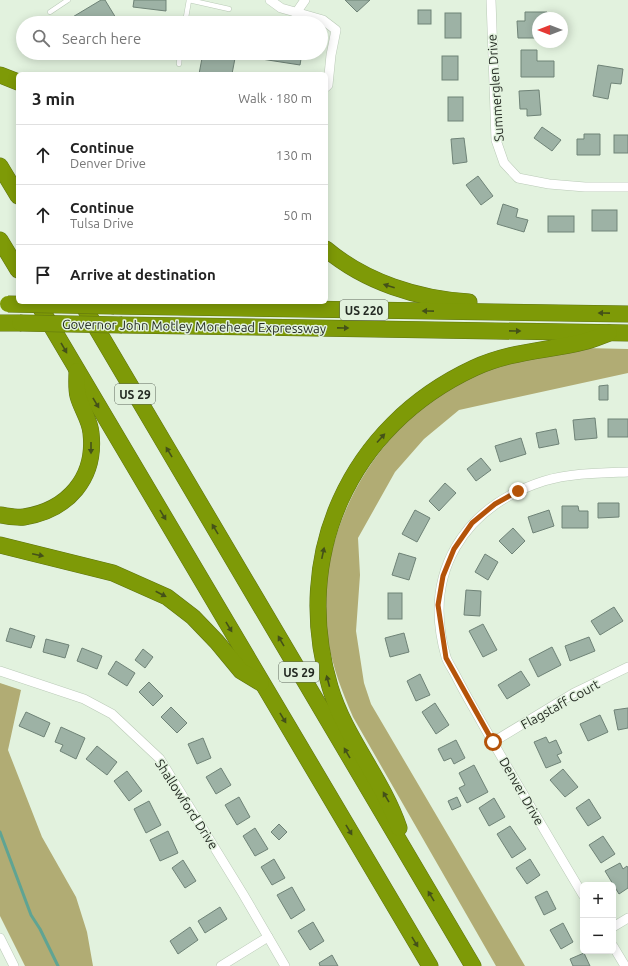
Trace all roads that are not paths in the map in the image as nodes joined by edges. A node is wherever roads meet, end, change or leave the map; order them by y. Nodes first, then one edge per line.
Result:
1 (68, 0) edge
2 (189, 0) edge
3 (270, 0) edge
4 (305, 0) edge
5 (490, 0) edge
6 (229, 9) dead end
7 (50, 12) dead end
8 (296, 13) junction
9 (186, 16) edge
10 (308, 16) edge
11 (328, 24) edge
12 (179, 60) edge
13 (179, 64) dead end
14 (0, 75) edge
15 (16, 81) edge
16 (328, 85) edge
17 (0, 166) edge
18 (628, 187) edge
19 (16, 193) edge
20 (0, 240) edge
21 (328, 250) edge
22 (16, 267) edge
23 (4, 304) edge
24 (38, 304) edge
25 (82, 304) edge
26 (153, 304) edge
27 (580, 313) junction
28 (628, 314) edge
29 (0, 323) edge
30 (609, 333) junction
31 (628, 333) edge
32 (76, 370) junction
33 (628, 472) edge
34 (0, 515) edge
35 (0, 545) edge
36 (628, 667) edge
37 (0, 671) edge
38 (263, 684) junction
39 (493, 742) junction
40 (409, 860) junction
41 (580, 890) edge
42 (628, 918) edge
43 (616, 925) edge
44 (268, 937) junction
45 (0, 938) edge
46 (616, 951) edge
47 (14, 966) edge
48 (221, 966) edge
49 (285, 966) edge
50 (430, 966) edge
51 (473, 966) edge
52 (625, 966) edge

1 - 7 lane
2 - 6 lane
2 - 9 lane
3 - 8 street
4 - 8 street
5 - 18 street, Summerglen Drive
8 - 10 street
11 - 16 street
12 - 13 lane
14 - 15 highway
17 - 19 highway
20 - 22 highway
27 -> 21 highway
23 - 26 highway, Governor John Motley Morehead Expressway / US 220, bridge
24 -> 32 highway, US 29
40 -> 25 highway, US 29
27 -> 26 highway, Governor John Motley Morehead Expressway / US 220
28 -> 27 highway, Governor John Motley Morehead Expressway / US 220
29 -> 30 highway, Governor John Motley Morehead Expressway / US 220, bridge
30 - 31 highway, Governor John Motley Morehead Expressway / US 220
40 -> 30 highway
32 -> 34 highway
32 -> 38 highway, US 29
33 - 39 street, Denver Drive
35 -> 38 highway
36 - 39 street, Flagstaff Court
37 - 44 street, Shallowford Drive
38 -> 50 highway, US 29
39 - 41 street, Denver Drive
51 -> 40 highway, US 29
42 - 43 street
44 - 48 street
44 - 49 street, Shallowford Drive
45 - 47 street
46 - 52 street

